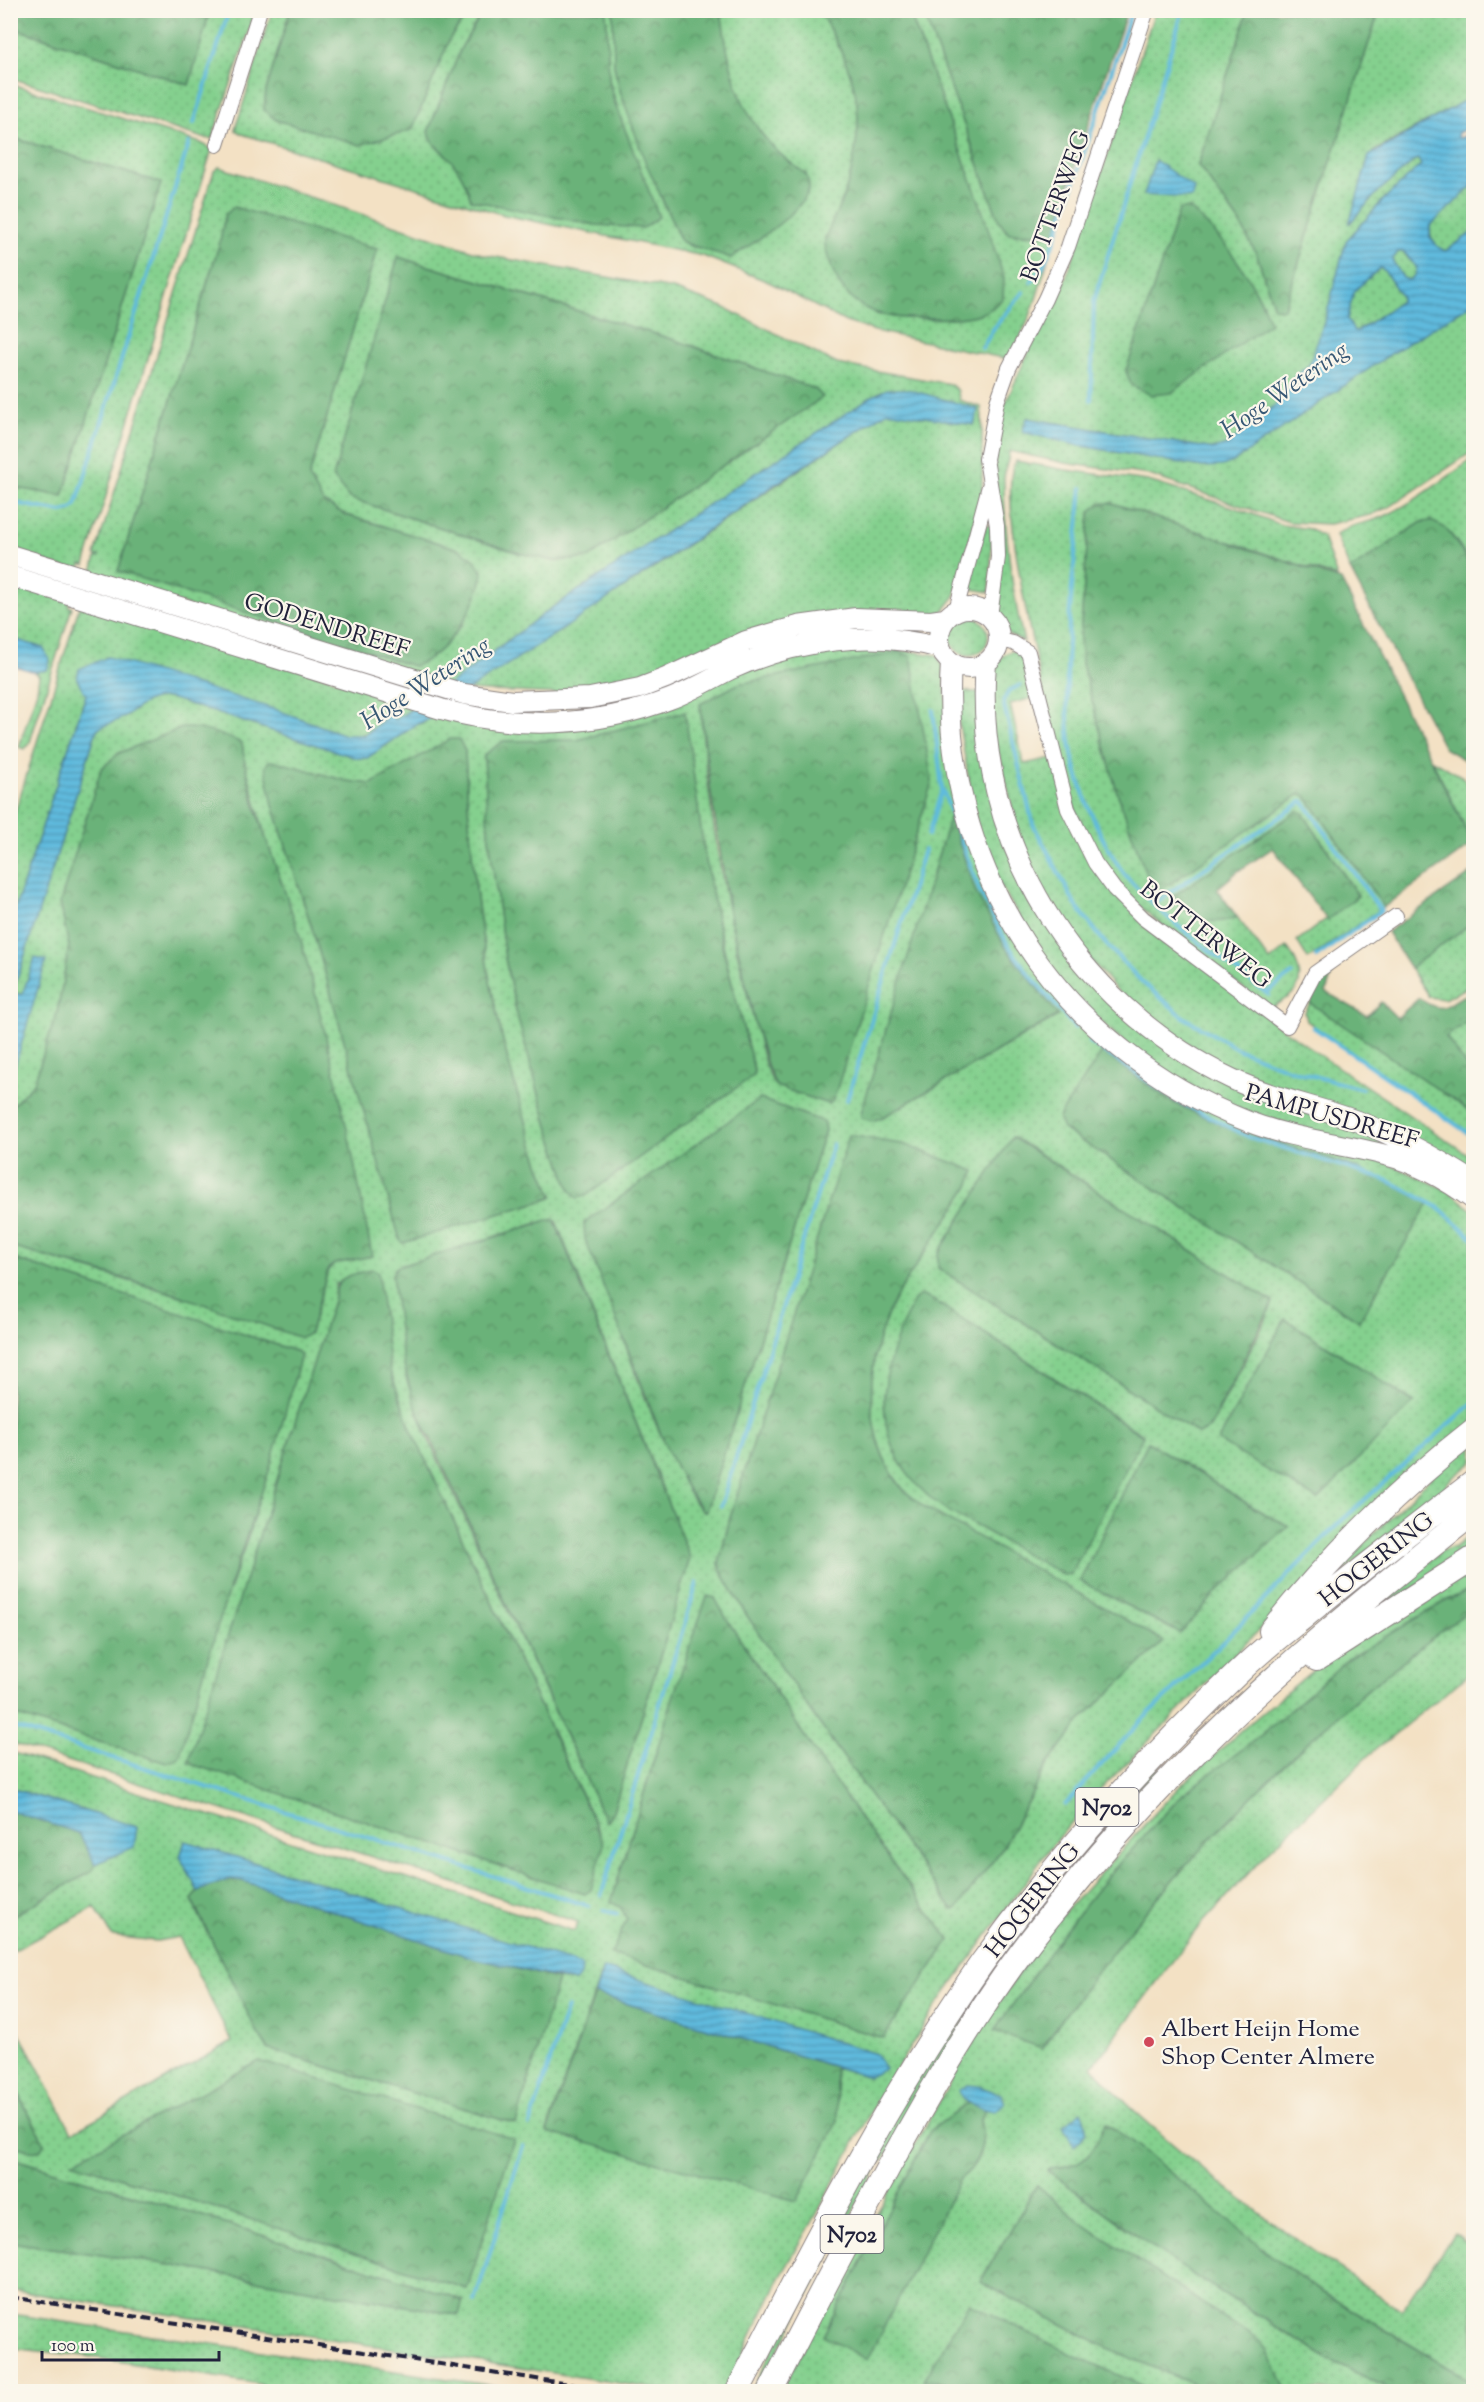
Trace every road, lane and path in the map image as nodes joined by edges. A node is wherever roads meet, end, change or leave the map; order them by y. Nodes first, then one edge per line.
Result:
1 (260, 10) edge
2 (1147, 10) edge
3 (217, 145) dead end
4 (990, 484) junction
5 (10, 555) edge
6 (10, 576) edge
7 (950, 615) junction
8 (990, 616) junction
9 (1000, 640) junction
10 (946, 655) junction
11 (986, 663) junction
12 (1396, 916) dead end
13 (1473, 1182) edge
14 (1473, 1200) edge
15 (1473, 1430) edge
16 (1473, 1482) edge
17 (1473, 1512) edge
18 (1473, 1558) edge
19 (1244, 1667) junction
20 (1258, 1694) junction
21 (736, 2391) edge
22 (770, 2391) edge

1 - 3 street
2 - 4 street, BOTTERWEG
4 - 7 street, BOTTERWEG
4 - 8 street, BOTTERWEG
5 - 7 main road, GODENDREEF
6 - 10 main road, GODENDREEF
7 - 8 main road
7 - 10 main road
8 - 9 main road
9 - 11 main road
9 - 12 street, BOTTERWEG
10 - 11 main road
10 - 14 main road, PAMPUSDREEF
11 - 13 main road, PAMPUSDREEF
15 - 19 highway, N702
16 - 19 highway, HOGERING / N702
17 - 20 highway, HOGERING / N702
18 - 20 highway, N702
19 - 21 highway, HOGERING / N702
20 - 22 highway, HOGERING / N702

